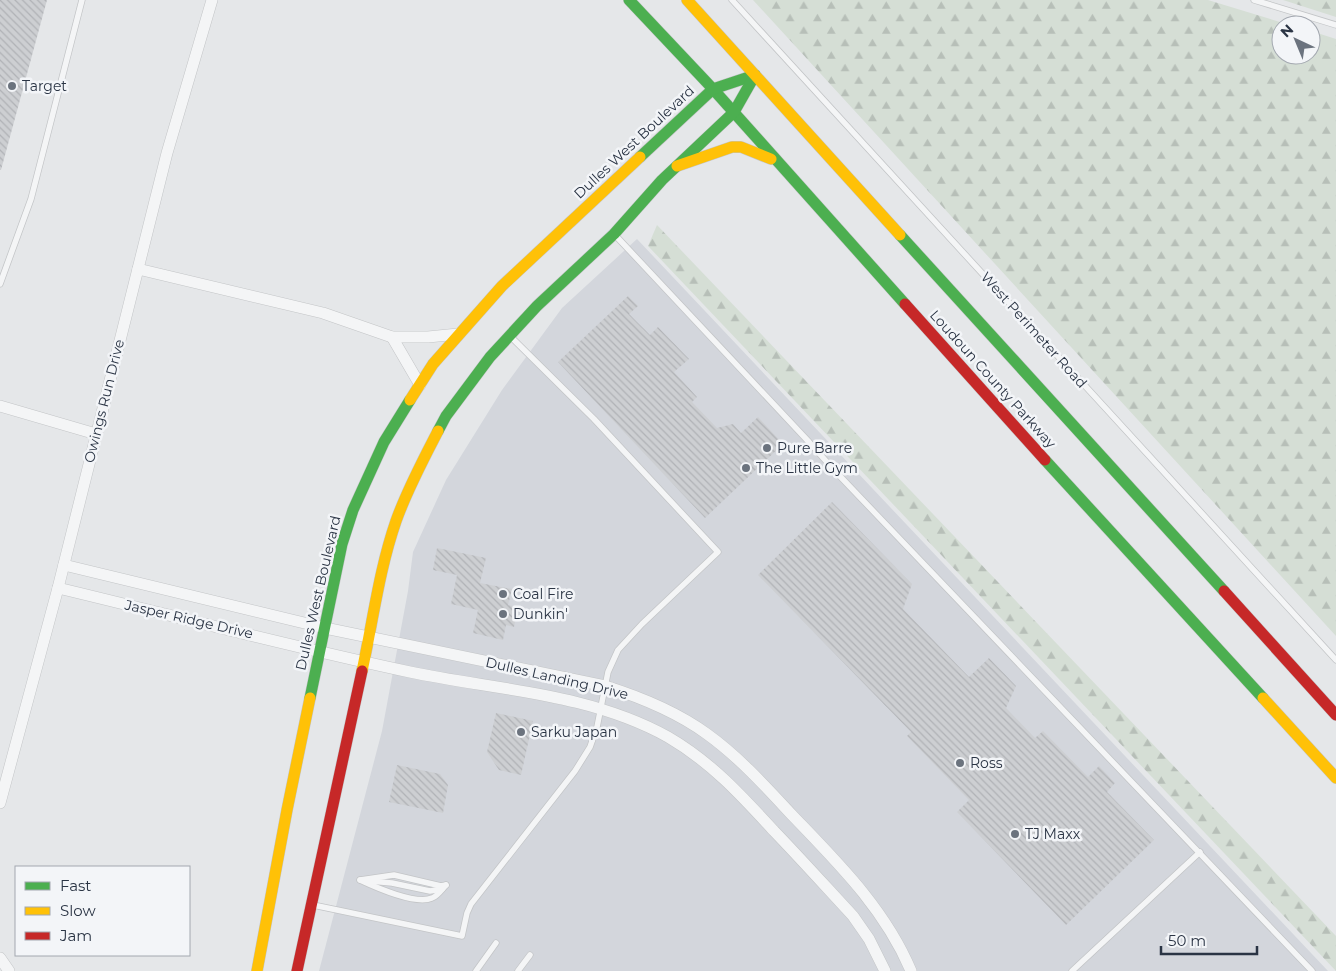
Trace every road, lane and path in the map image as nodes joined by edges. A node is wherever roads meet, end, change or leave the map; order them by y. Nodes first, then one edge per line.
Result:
1 (82, 0) edge
2 (212, 0) edge
3 (629, 0) edge
4 (687, 0) edge
5 (732, 0) edge
6 (1254, 0) edge
7 (1336, 25) edge
8 (755, 75) junction
9 (712, 89) junction
10 (734, 112) junction
11 (779, 163) junction
12 (677, 166) junction
13 (614, 234) junction
14 (138, 269) junction
15 (0, 284) edge
16 (458, 334) junction
17 (509, 335) junction
18 (392, 336) junction
19 (420, 385) junction
20 (0, 406) edge
21 (96, 434) junction
22 (64, 565) junction
23 (58, 588) junction
24 (325, 628) junction
25 (369, 636) junction
26 (320, 651) junction
27 (1336, 660) edge
28 (364, 661) junction
29 (604, 686) junction
30 (601, 708) junction
31 (1336, 715) edge
32 (1336, 778) edge
33 (0, 802) edge
34 (1200, 852) junction
35 (444, 887) joint
36 (312, 905) junction
37 (496, 943) dead end
38 (530, 955) dead end
39 (0, 958) edge
40 (9, 971) edge
41 (256, 971) edge
42 (297, 971) edge
43 (476, 971) edge
44 (518, 971) edge
45 (885, 971) edge
46 (911, 971) edge
47 (1072, 971) edge
48 (1312, 971) edge

1 - 15 lane
2 - 14 street, Owings Run Drive
3 - 9 street, Loudoun County Parkway
4 - 8 street, Loudoun County Parkway
5 - 27 lane, West Perimeter Road
6 - 7 lane
8 - 9 street, Dulles West Boulevard
8 - 10 street
8 - 31 street, Loudoun County Parkway
9 - 10 street, Loudoun County Parkway
9 - 16 street, Dulles West Boulevard
10 - 11 street, Loudoun County Parkway
10 - 12 street
11 - 12 street
11 - 32 street, Loudoun County Parkway
12 - 13 street
13 - 17 street
13 - 34 lane
14 - 18 street
14 - 21 street, Owings Run Drive
16 - 18 street
16 - 19 street, Dulles West Boulevard
17 - 25 street
17 - 29 lane
18 - 19 street
19 - 24 street, Dulles West Boulevard
20 - 21 street
21 - 22 street, Owings Run Drive
22 - 23 street, Owings Run Drive
22 - 24 street, Jasper Ridge Drive
23 - 26 street, Jasper Ridge Drive
23 - 33 street, Owings Run Drive
24 - 25 street, Dulles Landing Drive
24 - 26 street, Dulles West Boulevard
25 - 28 street
25 - 29 street, Dulles Landing Drive
26 - 28 street, Dulles Landing Drive
26 - 41 street, Dulles West Boulevard
28 - 30 street, Dulles Landing Drive
28 - 36 street
29 - 30 lane
29 - 46 street, Dulles Landing Drive
30 - 36 lane
30 - 45 street, Dulles Landing Drive
34 - 47 lane
34 - 48 lane
35 - 35 lane
36 - 42 street
37 - 43 lane
38 - 44 lane
39 - 40 street

